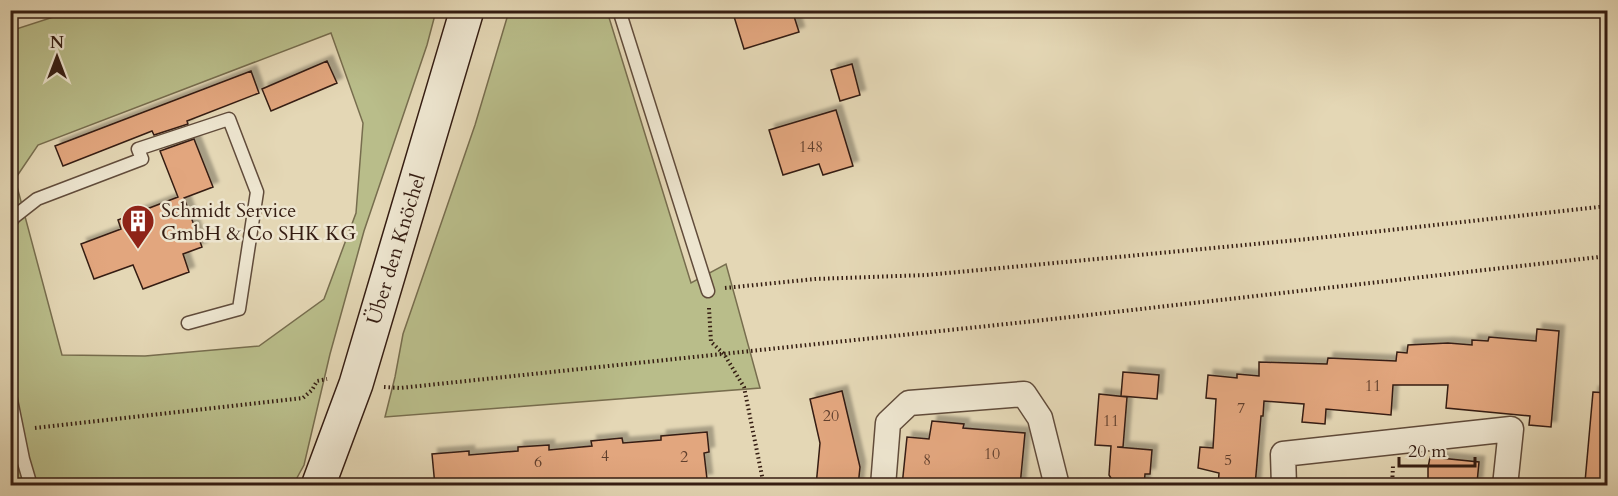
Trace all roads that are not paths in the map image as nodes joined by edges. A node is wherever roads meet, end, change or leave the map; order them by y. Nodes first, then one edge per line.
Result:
1 (467, 10) edge
2 (619, 10) edge
3 (10, 223) edge
4 (708, 291) road end
5 (188, 323) dead end
6 (10, 395) edge
7 (31, 486) edge
8 (318, 486) edge
9 (883, 486) edge
10 (1057, 486) edge
11 (1284, 486) edge
12 (1505, 486) edge

1 - 8 main road, Über den Knöchel
2 - 4 lane
3 - 5 lane
6 - 7 lane
9 - 10 street
11 - 12 street

